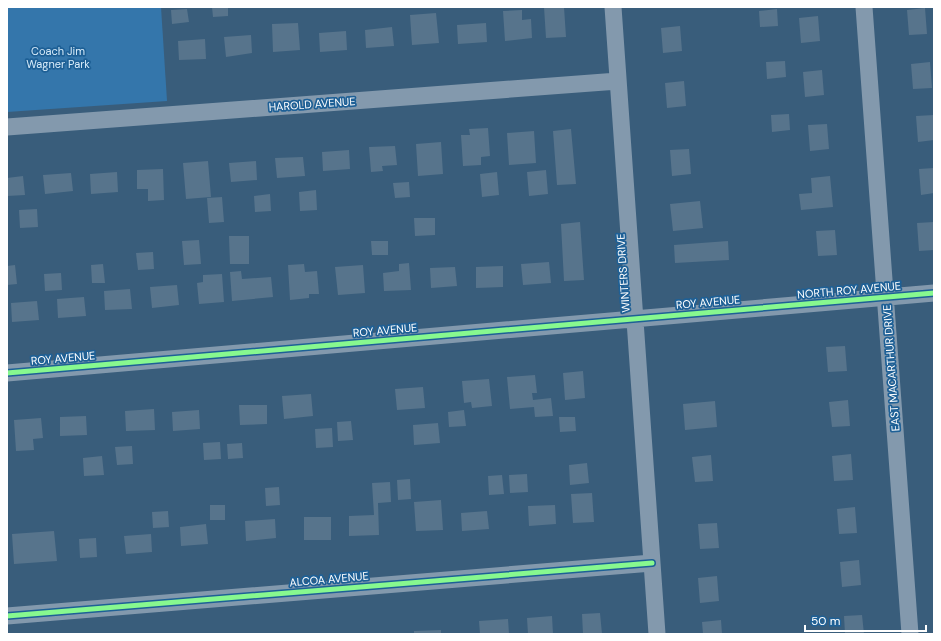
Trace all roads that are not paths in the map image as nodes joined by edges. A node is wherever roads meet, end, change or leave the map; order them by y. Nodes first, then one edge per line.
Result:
1 (613, 7) edge
2 (864, 7) edge
3 (618, 81) junction
4 (7, 127) edge
5 (934, 293) edge
6 (885, 297) junction
7 (766, 306) joint
8 (636, 318) junction
9 (7, 373) edge
10 (652, 563) junction
11 (7, 616) edge
12 (657, 634) edge
13 (910, 634) edge

1 - 3 street, WINTERS DRIVE
2 - 6 street, EAST MACARTHUR DRIVE
3 - 4 street, HAROLD AVENUE
3 - 8 street, WINTERS DRIVE
5 - 6 street, NORTH ROY AVENUE
6 - 7 street, NORTH ROY AVENUE
6 - 13 street, EAST MACARTHUR DRIVE
7 - 8 street, ROY AVENUE
8 - 9 street, ROY AVENUE
8 - 10 street, WINTERS DRIVE
10 - 11 street, ALCOA AVENUE
10 - 12 street, WINTERS DRIVE

